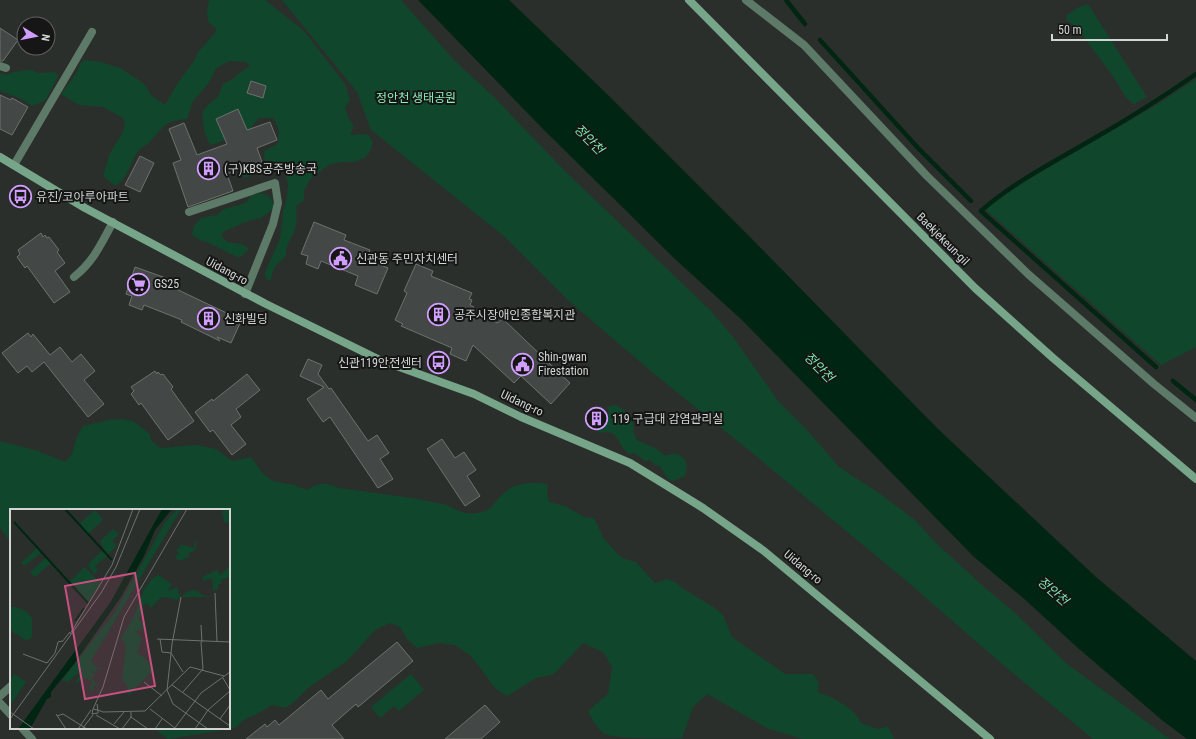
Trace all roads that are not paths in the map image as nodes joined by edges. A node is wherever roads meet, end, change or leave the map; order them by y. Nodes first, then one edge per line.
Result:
1 (689, 0) edge
2 (746, 0) edge
3 (92, 32) dead end
4 (0, 157) edge
5 (14, 165) junction
6 (189, 212) dead end
7 (113, 222) junction
8 (74, 276) dead end
9 (246, 294) junction
10 (1196, 418) edge
11 (1196, 479) edge
12 (10, 687) edge
13 (0, 696) edge
14 (0, 703) edge
15 (10, 714) edge
16 (23, 729) edge
17 (32, 739) edge
18 (990, 739) edge

1 - 11 main road, Baekjekeun-gil
2 - 10 street
3 - 5 street
4 - 5 main road, Uidang-ro
5 - 7 main road, Uidang-ro
6 - 9 street
7 - 8 street
7 - 9 main road, Uidang-ro
9 - 18 main road, Uidang-ro
12 - 13 street
14 - 15 street
16 - 17 street

